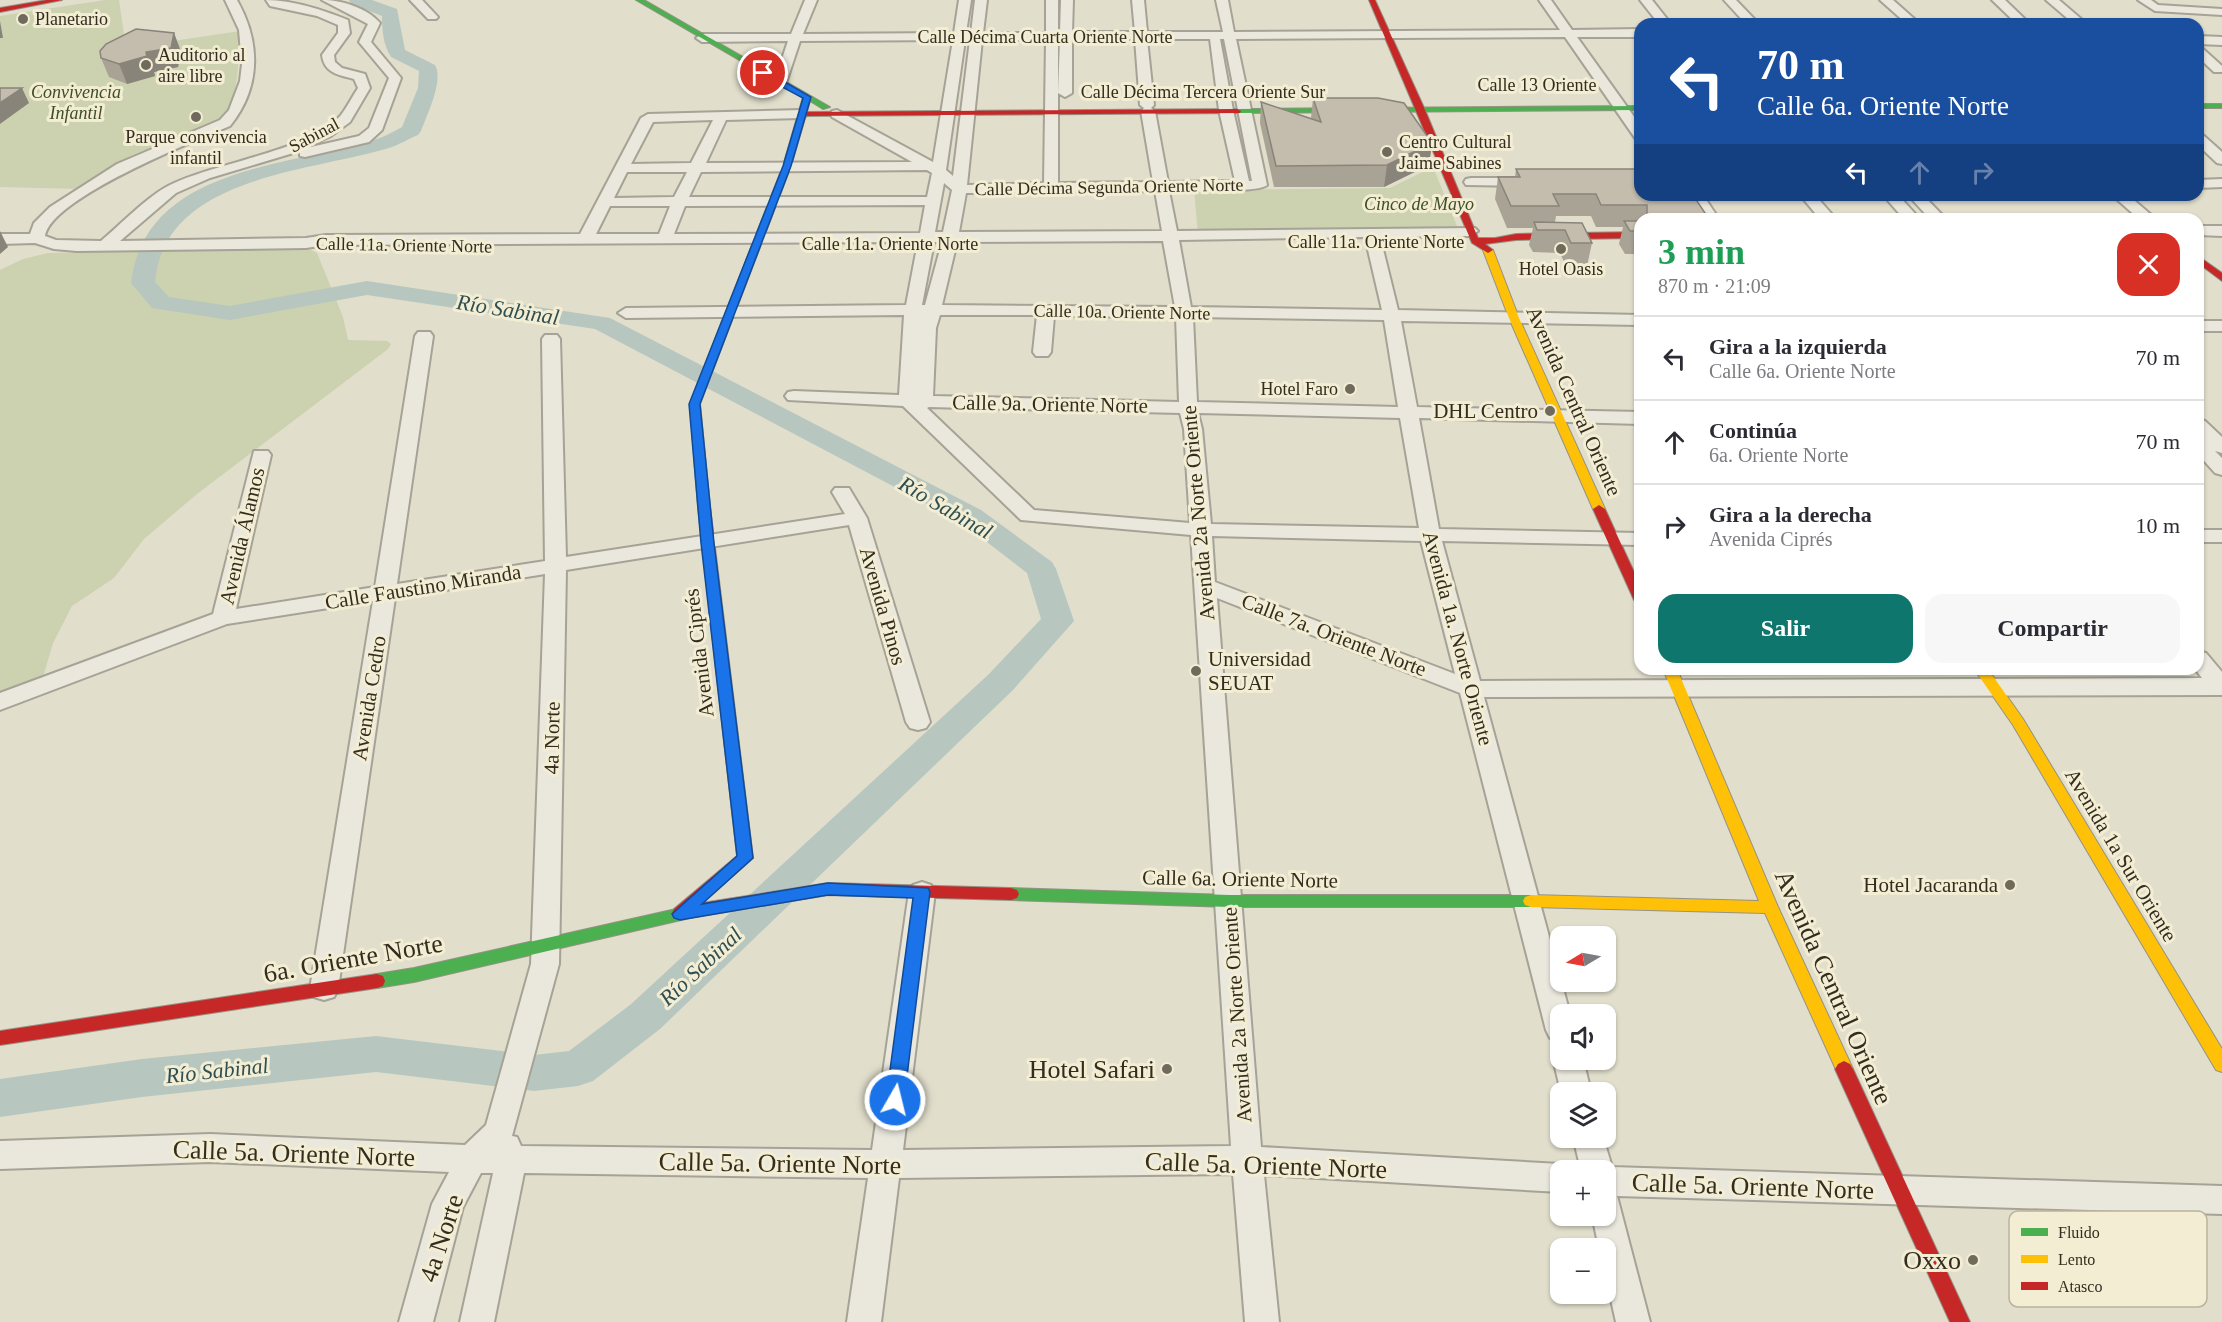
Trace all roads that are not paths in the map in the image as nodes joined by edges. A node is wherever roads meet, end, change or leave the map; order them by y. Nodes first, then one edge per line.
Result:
1 (24, 0) edge
2 (59, 0) edge
3 (328, 0) edge
4 (416, 0) edge
5 (811, 0) edge
6 (965, 0) edge
7 (981, 0) edge
8 (1052, 0) edge
9 (1067, 0) edge
10 (1138, 0) edge
11 (1209, 0) edge
12 (1222, 0) edge
13 (1371, 0) edge
14 (1545, 0) edge
15 (1559, 0) edge
16 (1646, 0) edge
17 (1886, 0) edge
18 (1998, 0) edge
19 (2144, 0) edge
20 (645, 1) edge
21 (270, 3) edge
22 (1733, 3) edge
23 (2049, 3) edge
24 (0, 4) edge
25 (1716, 5) dead end
26 (239, 7) edge
27 (0, 10) edge
28 (2222, 12) edge
29 (1555, 16) junction
30 (1570, 16) junction
31 (432, 17) dead end
32 (1398, 17) dead end
33 (1660, 18) edge
34 (1747, 18) edge
35 (1907, 18) edge
36 (2018, 18) edge
37 (2062, 18) edge
38 (2071, 18) edge
39 (1634, 33) edge
40 (1577, 37) junction
41 (1389, 38) junction
42 (1142, 39) junction
43 (1215, 39) junction
44 (1231, 39) junction
45 (1634, 39) edge
46 (794, 40) junction
47 (958, 40) junction
48 (976, 40) junction
49 (1051, 40) junction
50 (1066, 40) junction
51 (2204, 40) edge
52 (2222, 40) edge
53 (707, 41) junction
54 (1409, 42) junction
55 (2204, 56) edge
56 (2218, 69) dead end
57 (780, 83) junction
58 (2204, 100) edge
59 (2222, 100) edge
60 (1434, 102) junction
61 (804, 105) junction
62 (824, 106) junction
63 (1632, 106) edge
64 (2204, 106) edge
65 (2222, 106) edge
66 (1226, 107) junction
67 (1243, 107) junction
68 (1420, 107) junction
69 (1050, 108) junction
70 (1147, 108) junction
71 (948, 109) junction
72 (968, 109) junction
73 (1066, 113) junction
74 (837, 114) junction
75 (721, 117) junction
76 (1445, 127) dead end
77 (2204, 128) edge
78 (2204, 144) edge
79 (2222, 144) edge
80 (2222, 160) edge
81 (248, 163) junction
82 (787, 166) junction
83 (870, 166) junction
84 (623, 168) junction
85 (694, 169) junction
86 (935, 169) junction
87 (2222, 176) edge
88 (2204, 177) edge
89 (2222, 183) edge
90 (1061, 184) junction
91 (1538, 184) edge
92 (2204, 184) edge
93 (1243, 186) junction
94 (1473, 186) dead end
95 (1160, 187) junction
96 (959, 189) junction
97 (773, 201) junction
98 (859, 201) junction
99 (932, 201) junction
100 (1812, 201) edge
101 (1896, 201) edge
102 (1921, 201) edge
103 (2126, 201) edge
104 (606, 202) junction
105 (679, 203) junction
106 (1822, 213) edge
107 (1906, 213) edge
108 (1932, 213) edge
109 (2141, 213) edge
110 (2204, 231) edge
111 (2222, 231) edge
112 (1634, 235) edge
113 (1373, 237) junction
114 (37, 238) junction
115 (586, 238) junction
116 (665, 238) junction
117 (0, 239) edge
118 (1172, 239) junction
119 (1484, 239) junction
120 (925, 240) junction
121 (950, 240) junction
122 (757, 241) junction
123 (520, 243) junction
124 (108, 246) junction
125 (2204, 264) edge
126 (2222, 278) edge
127 (913, 310) junction
128 (931, 310) junction
129 (730, 311) junction
130 (1046, 312) junction
131 (626, 313) dead end
132 (1184, 313) junction
133 (1391, 314) junction
134 (1514, 318) junction
135 (1634, 320) edge
136 (2204, 326) edge
137 (2222, 326) edge
138 (424, 336) dead end
139 (551, 339) dead end
140 (1042, 352) dead end
141 (794, 396) dead end
142 (916, 403) junction
143 (1188, 408) junction
144 (1407, 413) junction
145 (1558, 416) junction
146 (1634, 418) edge
147 (2222, 428) edge
148 (2204, 430) edge
149 (2204, 435) edge
150 (2204, 440) edge
151 (2222, 447) edge
152 (261, 454) dead end
153 (2222, 469) edge
154 (842, 492) dead end
155 (858, 518) junction
156 (1200, 530) junction
157 (1430, 535) junction
158 (2204, 536) edge
159 (2222, 536) edge
160 (1612, 539) junction
161 (1634, 539) edge
162 (707, 543) junction
163 (556, 566) junction
164 (1204, 585) junction
165 (1634, 587) edge
166 (386, 592) junction
167 (223, 618) junction
168 (2204, 665) edge
169 (1987, 678) edge
170 (1675, 679) edge
171 (2222, 687) edge
172 (1472, 689) junction
173 (0, 702) edge
174 (918, 722) dead end
175 (922, 892) junction
176 (1230, 901) junction
177 (1526, 901) junction
178 (1770, 907) junction
179 (711, 909) joint
180 (680, 914) junction
181 (547, 944) junction
182 (324, 989) junction
183 (1553, 1004) edge
184 (0, 1038) edge
185 (2222, 1065) edge
186 (506, 1132) junction
187 (0, 1155) edge
188 (472, 1159) junction
189 (1247, 1160) junction
190 (886, 1164) junction
191 (1550, 1177) edge
192 (1616, 1180) edge
193 (1901, 1191) junction
194 (2222, 1200) edge
195 (1610, 1226) edge
196 (416, 1322) edge
197 (477, 1322) edge
198 (864, 1322) edge
199 (1262, 1322) edge
200 (1633, 1322) edge
201 (1960, 1322) edge

1 - 24 street
2 - 27 street
3 - 81 street
4 - 31 street
5 - 46 street
6 - 47 street
7 - 48 street
8 - 49 street
9 - 50 street
10 - 42 street, Avenida 2a Norte Oriente
11 - 43 street
12 - 44 street
13 - 41 street, Avenida Central Oriente
14 - 29 street
15 - 30 street
16 - 33 street
17 - 35 street
18 - 36 street
19 - 28 street
20 - 53 street
21 - 81 street, Sabinal
22 - 25 street
22 - 34 street
23 - 37 street
23 - 38 street
26 - 114 street
29 - 30 street
29 - 40 street
30 - 40 street
32 - 54 street
39 - 40 street
40 - 45 street
40 - 54 street, Calle Décima Cuarta Oriente Norte
40 - 63 street
41 - 44 street, Calle Décima Cuarta Oriente Norte
41 - 54 street, Calle Décima Cuarta Oriente Norte
41 - 68 street, Avenida Central Oriente
42 - 43 street, Calle Décima Cuarta Oriente Norte
42 - 50 street, Calle Décima Cuarta Oriente Norte
42 - 70 street, Avenida 2a Norte Oriente
43 - 44 street, Calle Décima Cuarta Oriente Norte
43 - 66 street
44 - 67 street
46 - 47 street, Calle Décima Cuarta Oriente Norte
46 - 53 street, Calle Décima Cuarta Oriente Norte
46 - 57 street
47 - 48 street, Calle Décima Cuarta Oriente Norte
47 - 71 street
48 - 49 street, Calle Décima Cuarta Oriente Norte
48 - 72 street
49 - 50 street, Calle Décima Cuarta Oriente Norte
49 - 69 street
50 - 73 street
51 - 52 street
53 - 57 street
55 - 56 street
57 - 61 street
58 - 59 street
60 - 63 street, Calle Décima Tercera Oriente Sur
60 - 68 street, Calle Décima Tercera Oriente Sur
60 - 76 street
61 - 62 street, Calle Décima Tercera Oriente Sur
61 - 74 street, Calle Décima Tercera Oriente Sur
61 - 75 street
61 - 82 street, Avenida Ciprés
62 - 71 street, Calle Décima Tercera Oriente Sur
62 - 74 street
64 - 65 street
66 - 67 street, Calle Décima Tercera Oriente Sur
66 - 70 street, Calle Décima Tercera Oriente Sur
66 - 93 street
67 - 68 street, Calle Décima Tercera Oriente Sur
67 - 93 street, Calle Décima Segunda Oriente Norte
68 - 119 street, Avenida Central Oriente
69 - 72 street, Calle Décima Tercera Oriente Sur
69 - 73 street, Calle Décima Tercera Oriente Sur
69 - 90 street
70 - 73 street, Calle Décima Tercera Oriente Sur
70 - 95 street, Avenida 2a Norte Oriente
71 - 72 street, Calle Décima Tercera Oriente Sur
71 - 74 street, Calle Décima Tercera Oriente Sur
71 - 86 street
72 - 96 street
74 - 86 street
75 - 84 street
75 - 85 street
77 - 79 street
78 - 80 street
81 - 124 street, Sabinal
82 - 83 street
82 - 85 street
82 - 97 street, Avenida Ciprés
83 - 86 street
83 - 98 street
84 - 85 street
84 - 104 street
85 - 105 street
86 - 96 street
86 - 99 street
87 - 88 street
89 - 92 street
90 - 95 street, Calle Décima Segunda Oriente Norte
90 - 96 street, Calle Décima Segunda Oriente Norte
91 - 94 street
93 - 95 street, Calle Décima Segunda Oriente Norte
95 - 118 street, Avenida 2a Norte Oriente
96 - 121 street
97 - 98 street
97 - 105 street
97 - 122 street, Avenida Ciprés
98 - 99 street
99 - 120 street
100 - 106 street
101 - 107 street
102 - 108 street
103 - 109 street
104 - 105 street
104 - 115 street
105 - 116 street
110 - 111 street
112 - 119 street
113 - 118 street, Calle 11a. Oriente Norte
113 - 119 street, Calle 11a. Oriente Norte
113 - 133 street, Avenida 1a. Norte Oriente
114 - 117 street, Calle 11a. Oriente Norte
114 - 124 street, Calle 11a. Oriente Norte
115 - 116 street, Calle 11a. Oriente Norte
115 - 123 street, Calle 11a. Oriente Norte
116 - 122 street, Calle 11a. Oriente Norte
118 - 121 street, Calle 11a. Oriente Norte
118 - 132 street, Avenida 2a Norte Oriente
119 - 134 street, Avenida Central Oriente
120 - 121 street, Calle 11a. Oriente Norte
120 - 122 street, Calle 11a. Oriente Norte
120 - 127 street
121 - 128 street
122 - 123 street, Calle 11a. Oriente Norte
122 - 129 street, Avenida Ciprés
123 - 124 street, Calle 11a. Oriente Norte
125 - 126 street
127 - 128 street, Calle 10a. Oriente Norte
127 - 129 street, Calle 10a. Oriente Norte
127 - 142 street
128 - 130 street, Calle 10a. Oriente Norte
128 - 142 street
129 - 131 street, Calle 10a. Oriente Norte
129 - 162 street, Avenida Ciprés
130 - 132 street, Calle 10a. Oriente Norte
130 - 140 street
132 - 133 street, Calle 10a. Oriente Norte
132 - 143 street, Avenida 2a Norte Oriente
133 - 134 street, Calle 10a. Oriente Norte
133 - 144 street, Avenida 1a. Norte Oriente
134 - 135 street, Calle 10a. Oriente Norte
134 - 145 street, Avenida Central Oriente
136 - 137 street
138 - 166 street, Avenida Cedro
139 - 163 street, 4a Norte
141 - 142 street, Calle 9a. Oriente Norte
142 - 143 street, Calle 9a. Oriente Norte
142 - 156 street
143 - 144 street, Calle 9a. Oriente Norte
143 - 156 street, Avenida 2a Norte Oriente
144 - 145 street, Calle 9a. Oriente Norte
144 - 157 street, Avenida 1a. Norte Oriente
145 - 146 street, Calle 9a. Oriente Norte
145 - 160 street, Avenida Central Oriente
147 - 148 street
149 - 151 street
150 - 153 street
152 - 167 street, Avenida Álamos
154 - 155 street, Avenida Pinos
155 - 162 street, Calle Faustino Miranda
155 - 174 street, Avenida Pinos
156 - 157 street
156 - 164 street, Avenida 2a Norte Oriente
157 - 160 street
157 - 172 street, Avenida 1a. Norte Oriente
158 - 159 street
160 - 161 street
160 - 165 street, Avenida Central Oriente
162 - 163 street, Calle Faustino Miranda
162 - 180 street, Avenida Ciprés
163 - 166 street, Calle Faustino Miranda
163 - 181 street, 4a Norte
164 - 172 street, Calle 7a. Oriente Norte
164 - 176 street, Avenida 2a Norte Oriente
166 - 167 street, Calle Faustino Miranda
166 - 182 street, Avenida Cedro
167 - 173 street, Calle Faustino Miranda
168 - 171 street
169 - 170 street, Calle 7a. Oriente Norte
169 - 171 street, Calle 7a. Oriente Norte
169 - 185 street, Avenida 1a Sur Oriente
170 - 172 street, Calle 7a. Oriente Norte
170 - 178 street, Avenida Central Oriente
172 - 177 street, Avenida 1a. Norte Oriente
175 - 176 street, Calle 6a. Oriente Norte
175 - 179 street, Calle 6a. Oriente Norte
175 - 190 street
176 - 177 street, Calle 6a. Oriente Norte
176 - 189 street, Avenida 2a Norte Oriente
177 - 178 street, Calle 6a. Oriente Norte
177 - 183 street, Avenida 1a. Norte Oriente
178 - 193 street, Avenida Central Oriente
179 - 180 street, 6a. Oriente Norte
180 - 181 street, 6a. Oriente Norte
181 - 182 street, 6a. Oriente Norte
181 - 186 street, 4a Norte
182 - 184 street, 6a. Oriente Norte
186 - 188 street, Calle 5a. Oriente Norte
186 - 190 street, Calle 5a. Oriente Norte
186 - 197 street, 4a Norte
187 - 188 street, Calle 5a. Oriente Norte
188 - 196 street, 4a Norte
189 - 190 street, Calle 5a. Oriente Norte
189 - 191 street, Calle 5a. Oriente Norte
189 - 199 street, Avenida 2a Norte Oriente
190 - 198 street
192 - 193 street, Calle 5a. Oriente Norte
193 - 194 street, Calle 5a. Oriente Norte
193 - 201 street, Avenida Central Oriente
195 - 200 street

